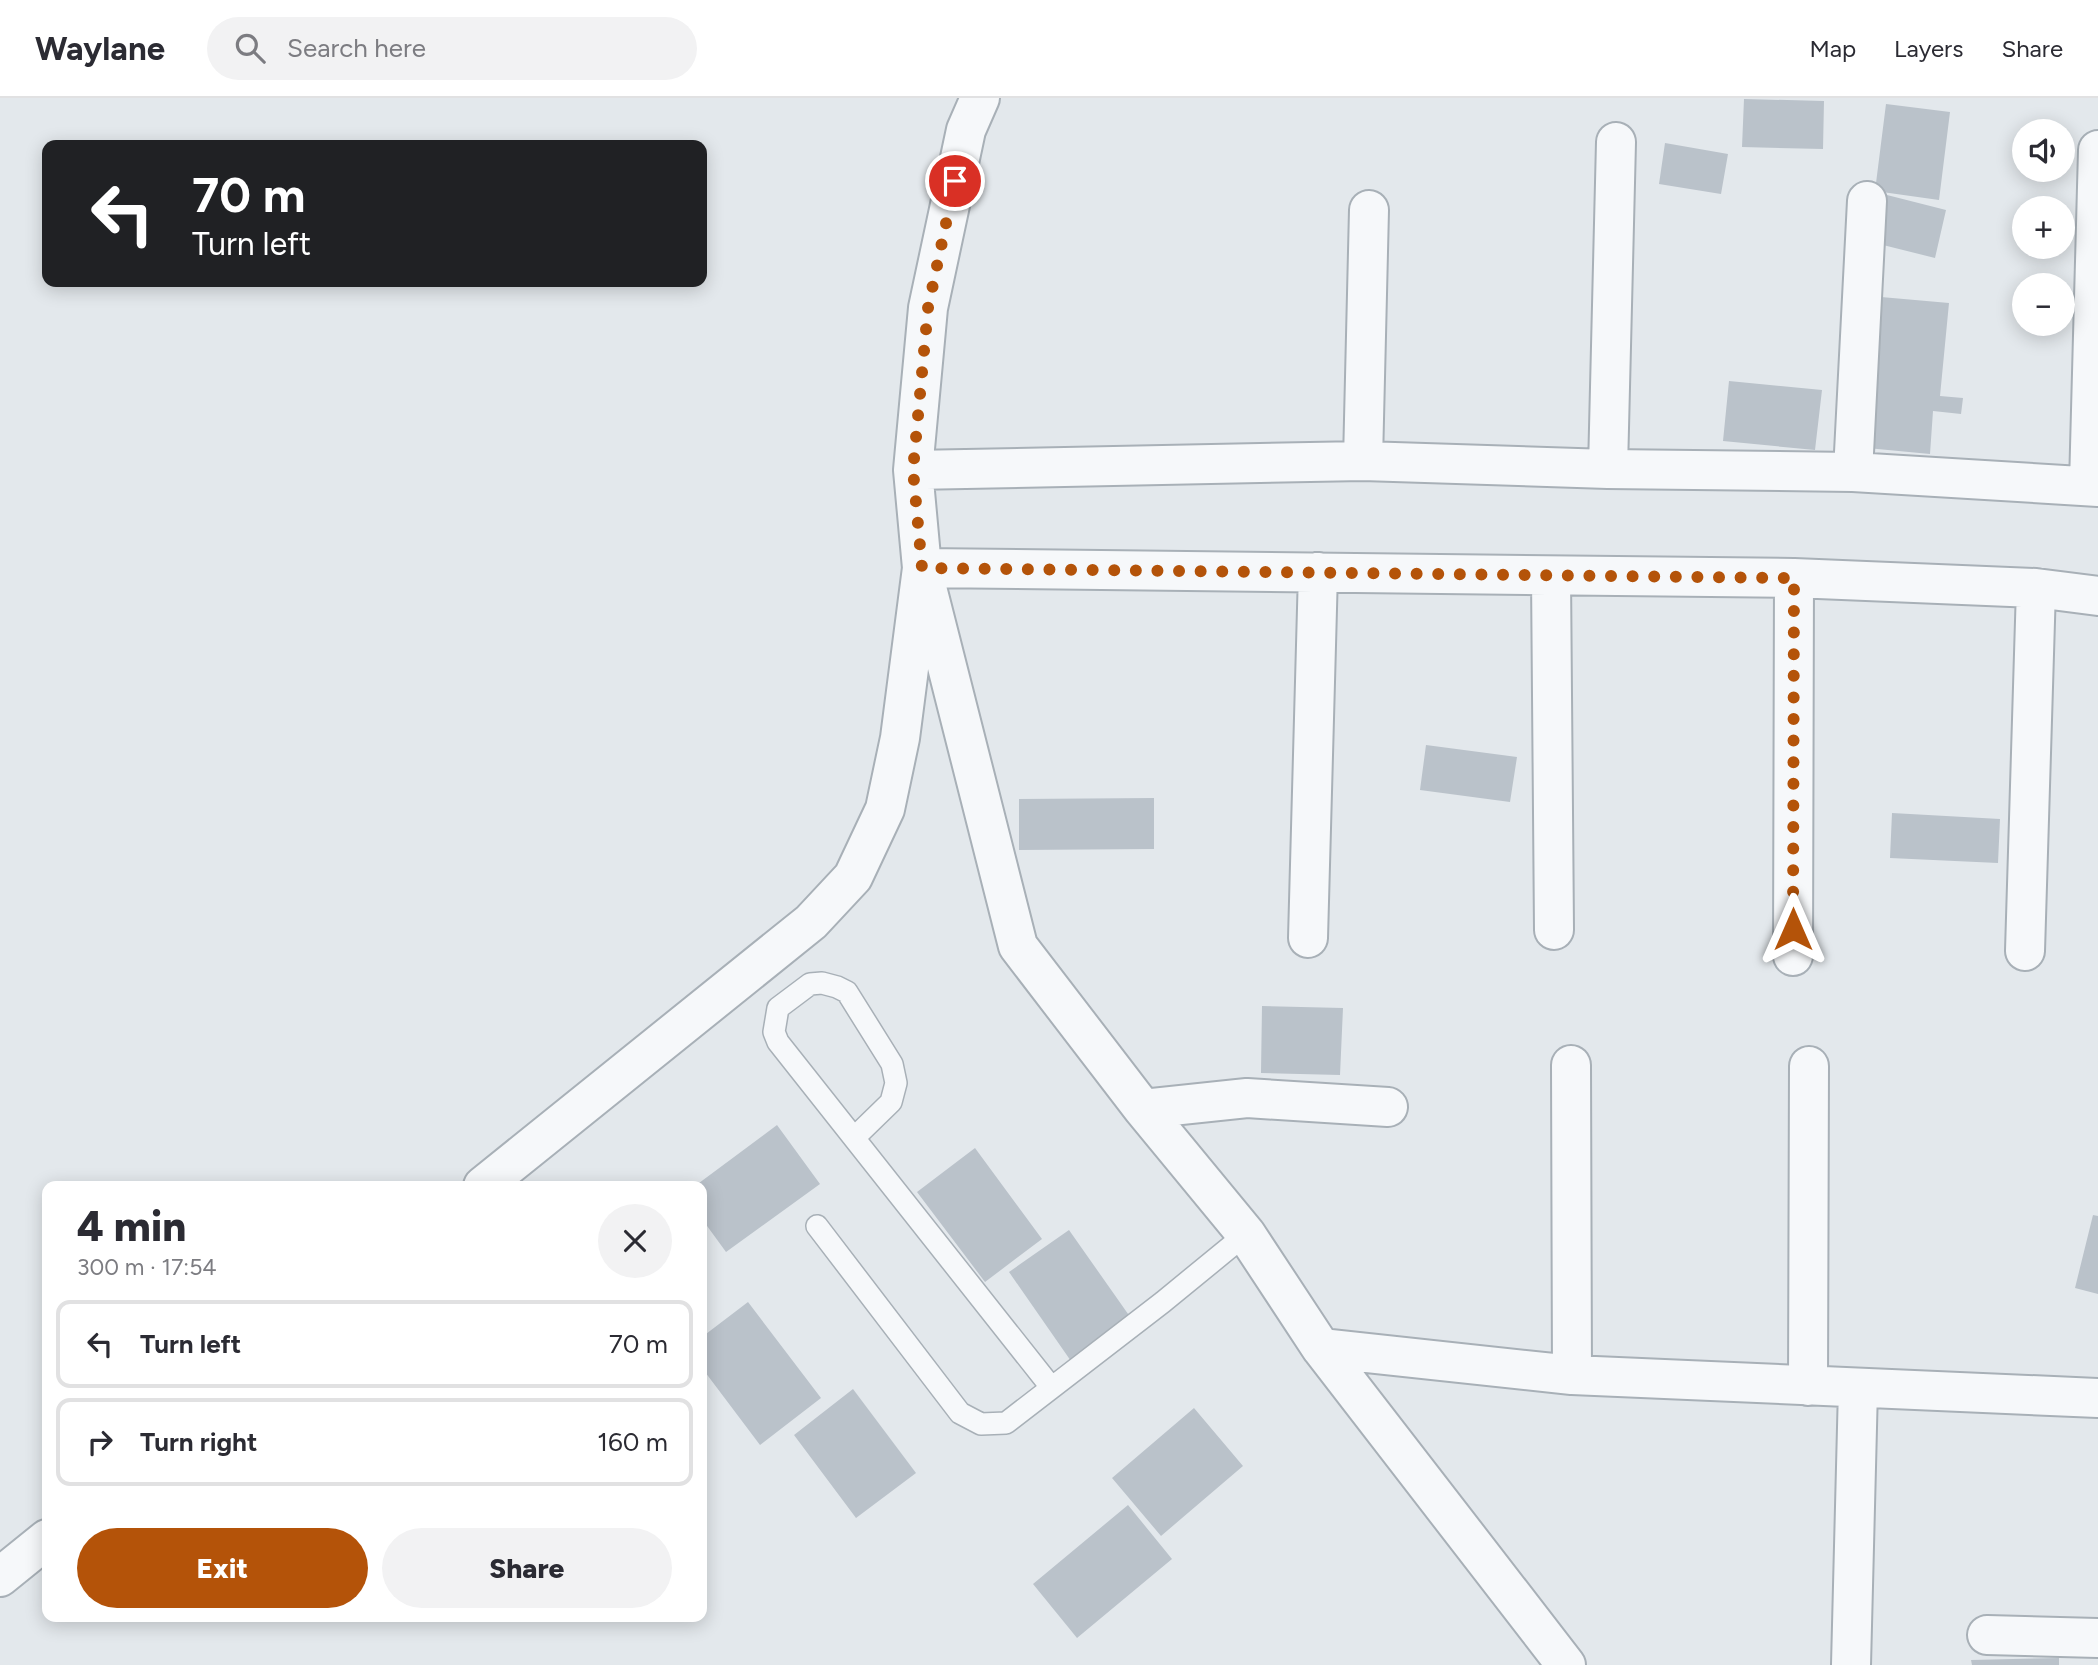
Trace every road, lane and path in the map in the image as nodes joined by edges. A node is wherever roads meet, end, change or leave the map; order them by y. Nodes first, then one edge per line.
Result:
1 (980, 98) edge
2 (1616, 142) dead end
3 (2098, 150) edge
4 (1867, 201) dead end
5 (1370, 210) dead end
6 (1363, 461) junction
7 (1608, 469) junction
8 (913, 470) junction
9 (1853, 472) junction
10 (2094, 486) edge
11 (922, 568) junction
12 (1318, 572) junction
13 (1551, 576) junction
14 (1794, 578) junction
15 (2036, 588) junction
16 (2098, 596) edge
17 (1554, 930) dead end
18 (1308, 938) dead end
19 (2025, 951) dead end
20 (1793, 956) dead end
21 (1571, 1065) dead end
22 (1809, 1066) dead end
23 (1388, 1107) dead end
24 (1143, 1109) junction
25 (854, 1138) junction
26 (489, 1181) edge
27 (817, 1226) dead end
28 (1246, 1234) junction
29 (1321, 1348) junction
30 (1572, 1375) junction
31 (1808, 1386) junction
32 (1051, 1387) junction
33 (1858, 1388) junction
34 (2098, 1398) edge
35 (42, 1543) edge
36 (0, 1577) edge
37 (1987, 1635) dead end
38 (2098, 1638) edge
39 (1566, 1665) edge
40 (1851, 1665) edge

1 - 8 street
2 - 7 street
3 - 10 street
4 - 9 street
5 - 6 street
6 - 7 street
6 - 8 street
7 - 9 street
8 - 11 street
9 - 10 street
11 - 12 street
11 - 24 street
11 - 26 street
12 - 13 street
12 - 18 street
13 - 14 street
13 - 17 street
14 - 15 street
14 - 20 street
15 - 16 street
15 - 19 street
21 - 30 street
22 - 31 street
23 - 24 street
24 - 28 street
25 - 25 lane
25 - 32 lane
27 - 32 lane
28 - 29 street
28 - 32 lane
29 - 30 street
29 - 39 street
30 - 31 street
31 - 33 street
33 - 34 street
33 - 40 street
35 - 36 street
37 - 38 street

